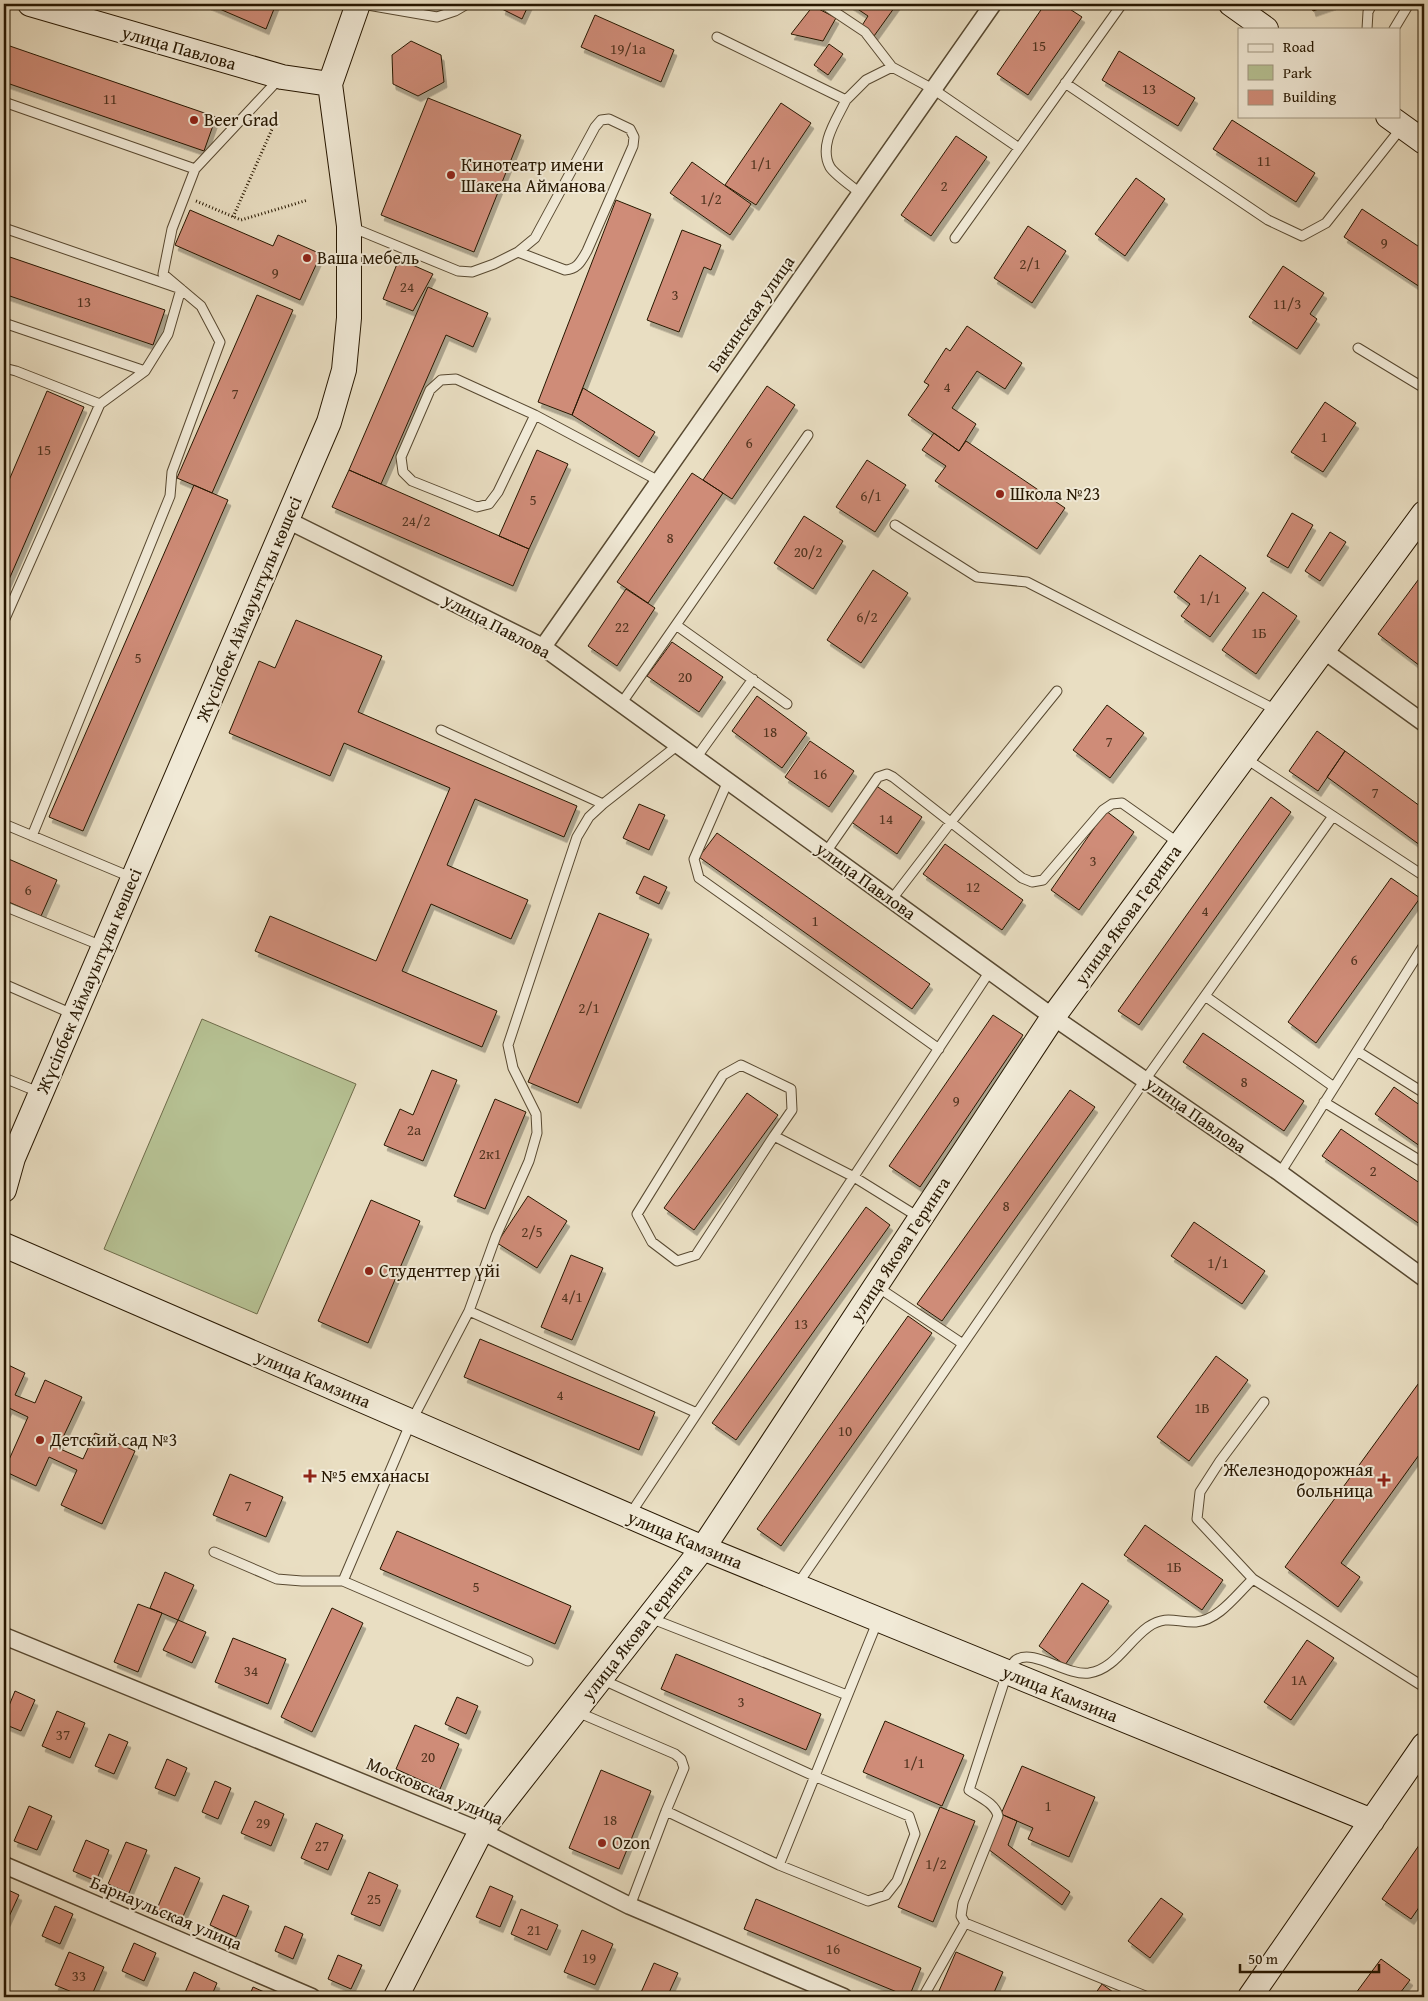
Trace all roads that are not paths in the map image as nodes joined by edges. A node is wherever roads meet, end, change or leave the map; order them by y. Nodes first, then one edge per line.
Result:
1 (32, 4) edge
2 (358, 4) edge
3 (362, 4) edge
4 (467, 4) edge
5 (823, 4) edge
6 (993, 4) edge
7 (1122, 4) edge
8 (1231, 4) edge
9 (1372, 4) edge
10 (1409, 4) edge
11 (1265, 28) edge
12 (1367, 28) edge
13 (1395, 28) edge
14 (717, 37) dead end
15 (892, 67) junction
16 (282, 77) junction
17 (1065, 83) junction
18 (330, 84) junction
19 (933, 89) junction
20 (846, 100) junction
21 (4, 102) edge
22 (1395, 121) edge
23 (1424, 142) edge
24 (1019, 148) junction
25 (195, 169) junction
26 (860, 193) junction
27 (349, 226) junction
28 (4, 228) edge
29 (955, 238) dead end
30 (518, 252) junction
31 (181, 289) junction
32 (4, 323) edge
33 (1358, 348) dead end
34 (4, 368) edge
35 (145, 371) junction
36 (1424, 388) edge
37 (100, 404) junction
38 (535, 415) junction
39 (808, 435) dead end
40 (658, 481) junction
41 (1424, 513) edge
42 (287, 520) junction
43 (895, 525) dead end
44 (4, 621) edge
45 (676, 625) junction
46 (542, 647) junction
47 (1324, 650) junction
48 (753, 679) junction
49 (1057, 691) dead end
50 (621, 704) junction
51 (787, 704) dead end
52 (1279, 711) junction
53 (1424, 723) edge
54 (441, 730) dead end
55 (678, 745) junction
56 (696, 758) junction
57 (1244, 758) junction
58 (728, 781) junction
59 (603, 804) junction
60 (1333, 816) junction
61 (951, 822) junction
62 (4, 824) edge
63 (32, 836) junction
64 (1180, 844) junction
65 (826, 852) junction
66 (1424, 876) edge
67 (134, 878) junction
68 (892, 900) junction
69 (4, 906) edge
70 (1424, 945) edge
71 (104, 947) junction
72 (990, 971) junction
73 (4, 984) edge
74 (1205, 996) junction
75 (75, 1015) junction
76 (1053, 1017) junction
77 (938, 1049) junction
78 (1357, 1051) junction
79 (4, 1078) edge
80 (1145, 1080) junction
81 (1334, 1087) junction
82 (42, 1093) junction
83 (1424, 1093) edge
84 (1324, 1102) junction
85 (774, 1136) junction
86 (9, 1156) edge
87 (1424, 1163) edge
88 (1280, 1173) junction
89 (854, 1176) junction
90 (4, 1190) edge
91 (920, 1218) junction
92 (4, 1245) edge
93 (1424, 1278) edge
94 (876, 1286) junction
95 (469, 1311) junction
96 (963, 1344) junction
97 (1264, 1402) dead end
98 (696, 1413) junction
99 (411, 1422) junction
100 (628, 1516) junction
101 (703, 1548) junction
102 (214, 1552) dead end
103 (1253, 1579) junction
104 (342, 1581) junction
105 (796, 1586) junction
106 (648, 1617) junction
107 (878, 1620) junction
108 (4, 1636) edge
109 (528, 1661) dead end
110 (1008, 1673) junction
111 (600, 1678) junction
112 (1424, 1687) edge
113 (847, 1696) junction
114 (575, 1711) junction
115 (1424, 1745) edge
116 (814, 1776) junction
117 (666, 1811) junction
118 (1372, 1821) junction
119 (481, 1831) junction
120 (4, 1865) edge
121 (779, 1865) junction
122 (630, 1906) junction
123 (965, 1923) junction
124 (312, 1997) edge
125 (396, 1997) edge
126 (844, 1997) edge
127 (922, 1997) edge
128 (1148, 1997) edge
129 (1250, 1997) edge

1 - 16 street, улица Павлова
2 - 18 street, Жүсіпбек Аймауытұлы көшесі
3 - 4 lane
5 - 15 lane
6 - 19 street, Бакинская улица
7 - 17 lane
8 - 11 street
9 - 12 lane
10 - 13 lane
14 - 20 lane
15 - 19 lane
15 - 20 lane
16 - 18 street, улица Павлова
16 - 25 lane
17 - 22 lane
17 - 24 lane
18 - 27 street, Жүсіпбек Аймауытұлы көшесі
19 - 24 lane
19 - 26 street, Бакинская улица
20 - 26 lane
21 - 25 lane
22 - 23 street
24 - 29 lane
25 - 31 lane
26 - 40 street, Бакинская улица
27 - 30 lane
27 - 42 street, Жүсіпбек Аймауытұлы көшесі
28 - 31 lane
30 - 30 lane
31 - 35 lane
31 - 63 lane
32 - 35 lane
33 - 36 lane
34 - 37 lane
35 - 37 lane
37 - 44 lane
38 - 38 lane
38 - 40 lane
39 - 45 lane
40 - 46 street, Бакинская улица
41 - 47 street, улица Якова Геринга
42 - 46 street, улица Павлова
42 - 67 street, Жүсіпбек Аймауытұлы көшесі
43 - 52 lane
45 - 48 lane
45 - 50 lane
46 - 50 street, улица Павлова
47 - 52 street, улица Якова Геринга
47 - 53 street
48 - 51 lane
48 - 56 lane
49 - 61 lane
50 - 55 street, улица Павлова
52 - 57 street, улица Якова Геринга
54 - 59 lane
55 - 56 street, улица Павлова
55 - 59 lane
56 - 58 street, улица Павлова
57 - 60 lane
57 - 64 street, улица Якова Геринга
58 - 65 street, улица Павлова
58 - 77 lane
59 - 95 lane
60 - 66 lane
60 - 74 lane
61 - 64 lane
61 - 65 lane
61 - 68 lane
62 - 63 lane
63 - 67 lane
64 - 76 street, улица Якова Геринга
65 - 68 street, улица Павлова
67 - 71 street, Жүсіпбек Аймауытұлы көшесі
68 - 72 street, улица Павлова
69 - 71 lane
70 - 78 lane
71 - 75 street, Жүсіпбек Аймауытұлы көшесі
72 - 76 street, улица Павлова
72 - 77 lane
73 - 75 lane
74 - 80 lane
74 - 81 lane
75 - 82 street, Жүсіпбек Аймауытұлы көшесі
76 - 80 street, улица Павлова
76 - 91 street, улица Якова Геринга
77 - 89 lane
78 - 81 lane
78 - 83 lane
79 - 82 lane
80 - 88 street, улица Павлова
80 - 96 lane
81 - 84 lane
82 - 86 street, Жүсіпбек Аймауытұлы көшесі
84 - 87 lane
84 - 88 lane
85 - 85 lane
85 - 89 lane
86 - 90 street, Жүсіпбек Аймауытұлы көшесі
88 - 93 street, улица Павлова
89 - 91 lane
89 - 98 lane
91 - 94 street, улица Якова Геринга
92 - 99 street, улица Камзина
94 - 96 lane
94 - 101 street, улица Якова Геринга
95 - 98 lane
95 - 99 lane
96 - 105 lane
97 - 103 lane
98 - 100 lane
99 - 100 street, улица Камзина
99 - 104 lane
100 - 101 street, улица Камзина
101 - 105 street, улица Камзина
101 - 106 street, улица Якова Геринга
102 - 104 lane
103 - 110 lane
103 - 112 lane
104 - 109 lane
105 - 107 street, улица Камзина
106 - 111 street, улица Якова Геринга
106 - 113 lane
107 - 110 street, улица Камзина
107 - 113 lane
108 - 119 street, Московская улица
110 - 118 street, улица Камзина
110 - 123 lane
111 - 114 street, улица Якова Геринга
111 - 116 lane
113 - 116 lane
114 - 117 lane
114 - 119 street, улица Якова Геринга
115 - 118 street
116 - 121 lane
116 - 121 lane
117 - 121 lane
117 - 122 lane
118 - 129 street
119 - 122 street, Московская улица
119 - 125 street, улица Якова Геринга
120 - 124 street, Барнаульская улица
122 - 126 street, Московская улица
123 - 127 lane
123 - 128 lane

